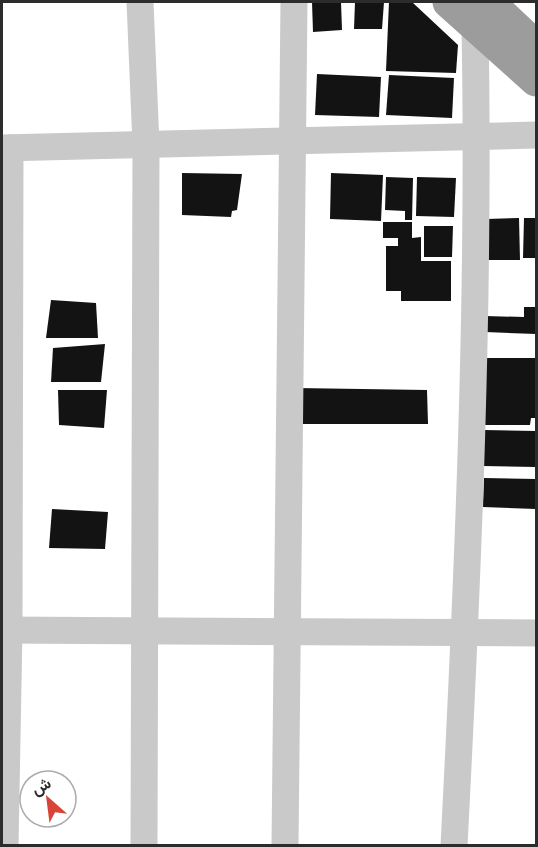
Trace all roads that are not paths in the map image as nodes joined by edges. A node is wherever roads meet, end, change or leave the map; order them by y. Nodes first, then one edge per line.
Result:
1 (140, 2) edge
2 (294, 2) edge
3 (449, 2) edge
4 (481, 14) edge
5 (537, 47) edge
6 (537, 80) edge
7 (537, 135) edge
8 (477, 138) junction
9 (292, 142) junction
10 (146, 145) junction
11 (6, 148) edge
12 (5, 630) edge
13 (288, 631) junction
14 (145, 632) junction
15 (537, 633) edge
16 (465, 634) junction
17 (5, 846) edge
18 (144, 846) edge
19 (285, 846) edge
20 (454, 846) edge

1 - 10 street
2 - 9 street
3 - 4 highway
4 - 5 highway
4 - 6 highway
4 - 8 street
7 - 8 street
8 - 9 street
8 - 16 street
9 - 10 street
9 - 13 street
10 - 11 street
10 - 14 street
11 - 12 street
12 - 14 street
12 - 17 street
13 - 14 street
13 - 16 street
13 - 19 street
14 - 18 street
15 - 16 street
16 - 20 street

